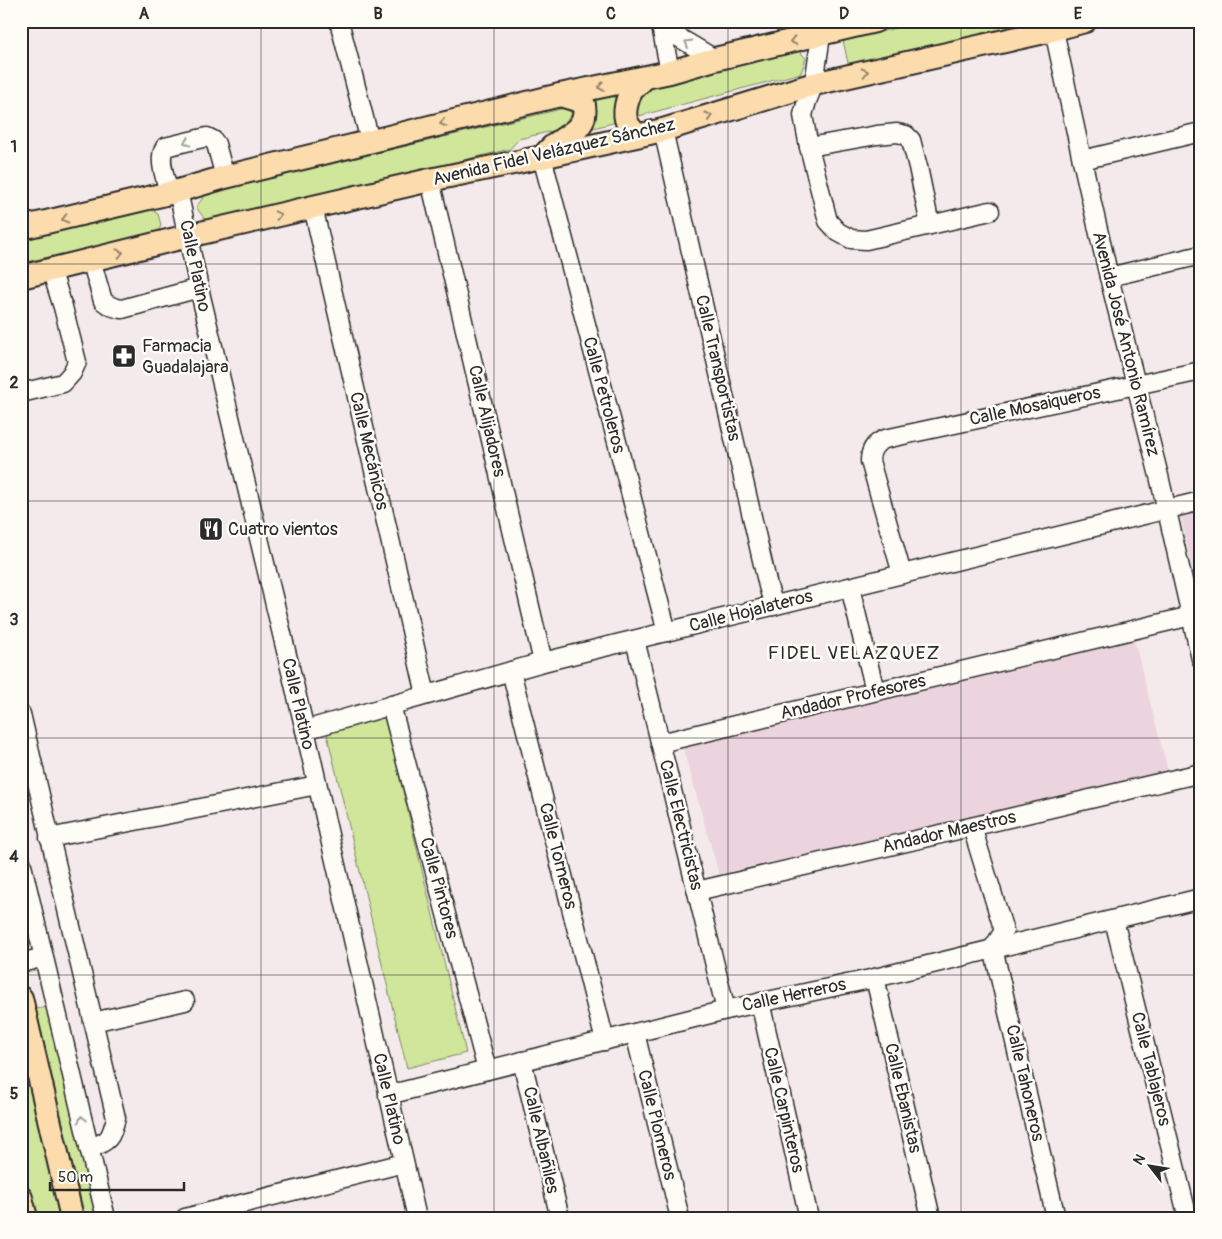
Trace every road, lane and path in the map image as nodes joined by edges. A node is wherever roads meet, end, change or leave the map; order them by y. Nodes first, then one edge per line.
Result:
1 (340, 21) edge
2 (875, 21) edge
3 (1085, 21) edge
4 (661, 24) edge
5 (1053, 25) edge
6 (819, 28) edge
7 (715, 59) junction
8 (670, 72) junction
9 (644, 78) junction
10 (814, 84) junction
11 (560, 95) junction
12 (663, 130) junction
13 (1201, 132) edge
14 (638, 135) junction
15 (370, 141) junction
16 (810, 147) junction
17 (542, 157) junction
18 (1082, 160) junction
19 (225, 177) junction
20 (430, 180) junction
21 (174, 192) junction
22 (313, 207) junction
23 (990, 211) dead end
24 (930, 225) junction
25 (21, 228) edge
26 (188, 236) junction
27 (1201, 255) edge
28 (91, 260) junction
29 (51, 269) junction
30 (21, 276) edge
31 (1109, 277) junction
32 (199, 288) junction
33 (1201, 371) edge
34 (1136, 385) junction
35 (21, 394) edge
36 (1201, 501) edge
37 (1166, 509) junction
38 (902, 574) junction
39 (850, 587) junction
40 (774, 606) junction
41 (1191, 616) junction
42 (667, 632) junction
43 (635, 640) junction
44 (1201, 659) edge
45 (543, 662) junction
46 (511, 671) junction
47 (876, 691) junction
48 (426, 695) junction
49 (391, 705) junction
50 (21, 714) edge
51 (304, 730) junction
52 (660, 743) junction
53 (1201, 773) edge
54 (29, 780) edge
55 (317, 785) junction
56 (972, 827) junction
57 (50, 838) junction
58 (21, 860) edge
59 (697, 891) junction
60 (1201, 898) edge
61 (1114, 920) junction
62 (993, 948) junction
63 (44, 957) junction
64 (21, 963) edge
65 (874, 978) junction
66 (21, 998) edge
67 (185, 1000) dead end
68 (760, 1002) junction
69 (726, 1010) junction
70 (93, 1022) junction
71 (635, 1033) junction
72 (605, 1040) junction
73 (522, 1061) junction
74 (488, 1070) junction
75 (388, 1095) junction
76 (89, 1149) junction
77 (404, 1163) junction
78 (21, 1198) edge
79 (21, 1213) edge
80 (26, 1218) edge
81 (72, 1218) edge
82 (106, 1218) edge
83 (185, 1218) edge
84 (417, 1218) edge
85 (560, 1218) edge
86 (680, 1218) edge
87 (808, 1218) edge
88 (931, 1218) edge
89 (1056, 1218) edge
90 (1188, 1218) edge

1 - 15 street
2 - 6 main road
3 - 5 main road, Avenida Fidel Velázquez Sánchez
7 -> 4 street
4 - 8 street
10 -> 5 main road, Avenida Fidel Velázquez Sánchez
5 - 18 street, Avenida José Antonio Ramírez
6 -> 7 main road
6 - 10 street
7 - 8 main road
8 - 9 main road
9 -> 11 main road
9 - 14 main road
12 -> 10 main road, Avenida Fidel Velázquez Sánchez
10 - 16 street
11 -> 15 main road
11 - 17 main road
12 - 14 main road, Avenida Fidel Velázquez Sánchez
12 - 40 street, Calle Transportistas
13 - 18 street
14 - 17 main road, Avenida Fidel Velázquez Sánchez
15 - 19 main road
16 - 24 street
16 - 24 street
17 - 20 main road, Avenida Fidel Velázquez Sánchez
17 - 42 street, Calle Petroleros
18 - 31 street, Avenida José Antonio Ramírez
19 - 21 main road
19 -> 21 street, Calle Platino
20 - 22 main road, Avenida Fidel Velázquez Sánchez
20 - 45 street, Calle Alijadores
21 -> 25 main road
21 - 26 street, Calle Platino
26 -> 22 main road, Avenida Fidel Velázquez Sánchez
22 - 48 street, Calle Mecánicos
23 - 24 street
28 -> 26 main road, Avenida Fidel Velázquez Sánchez
26 - 32 street, Calle Platino
27 - 31 street
28 - 29 main road, Avenida Fidel Velázquez Sánchez
28 - 32 street
29 - 30 main road, Avenida Fidel Velázquez Sánchez
29 - 35 street
31 - 34 street, Avenida José Antonio Ramírez
32 - 51 street, Calle Platino
33 - 34 street, Calle Mosaiqueros
34 - 37 street, Avenida José Antonio Ramírez
34 - 38 street, Calle Mosaiqueros
36 - 37 street, Calle Hojalateros
37 - 38 street, Calle Hojalateros
37 - 41 street, Avenida José Antonio Ramírez
38 - 39 street, Calle Hojalateros
39 - 40 street, Calle Hojalateros
39 - 47 street
40 - 42 street, Calle Hojalateros
41 - 44 street, Avenida José Antonio Ramírez
41 - 47 street, Andador Profesores
42 - 43 street, Calle Hojalateros
43 - 45 street, Calle Hojalateros
43 - 52 street, Calle Electricistas
45 - 46 street, Calle Hojalateros
46 - 48 street, Calle Hojalateros
46 - 72 street, Calle Torneros
47 - 52 street, Andador Profesores
48 - 49 street, Calle Hojalateros
49 - 51 street, Calle Hojalateros
49 - 74 street, Calle Pintores
50 - 54 street
51 - 55 street, Calle Platino
52 - 59 street, Calle Electricistas
53 - 56 street, Andador Maestros
54 - 57 street
55 - 57 street
55 - 75 street, Calle Platino
56 - 59 street, Andador Maestros
56 - 62 street
57 - 70 street
58 - 63 street
59 - 69 street, Calle Electricistas
60 - 61 street, Calle Herreros
61 - 62 street, Calle Herreros
61 - 90 street, Calle Tablajeros
62 - 65 street, Calle Herreros
62 - 89 street, Calle Tahoneros
63 - 64 street
76 -> 63 street
65 - 68 street, Calle Herreros
65 - 88 street, Calle Ebanistas
66 - 81 main road
67 - 70 street
68 - 69 street, Calle Herreros
68 - 87 street, Calle Carpinteros
69 - 71 street, Calle Herreros
70 - 76 street
71 - 72 street, Calle Herreros
71 - 86 street, Calle Plomeros
72 - 73 street, Calle Herreros
73 - 74 street, Calle Herreros
73 - 85 street, Calle Albañiles
74 - 75 street, Calle Herreros
75 - 77 street, Calle Platino
76 - 82 street
77 - 83 street
77 - 84 street, Calle Platino
78 - 80 main road
79 - 80 main road

